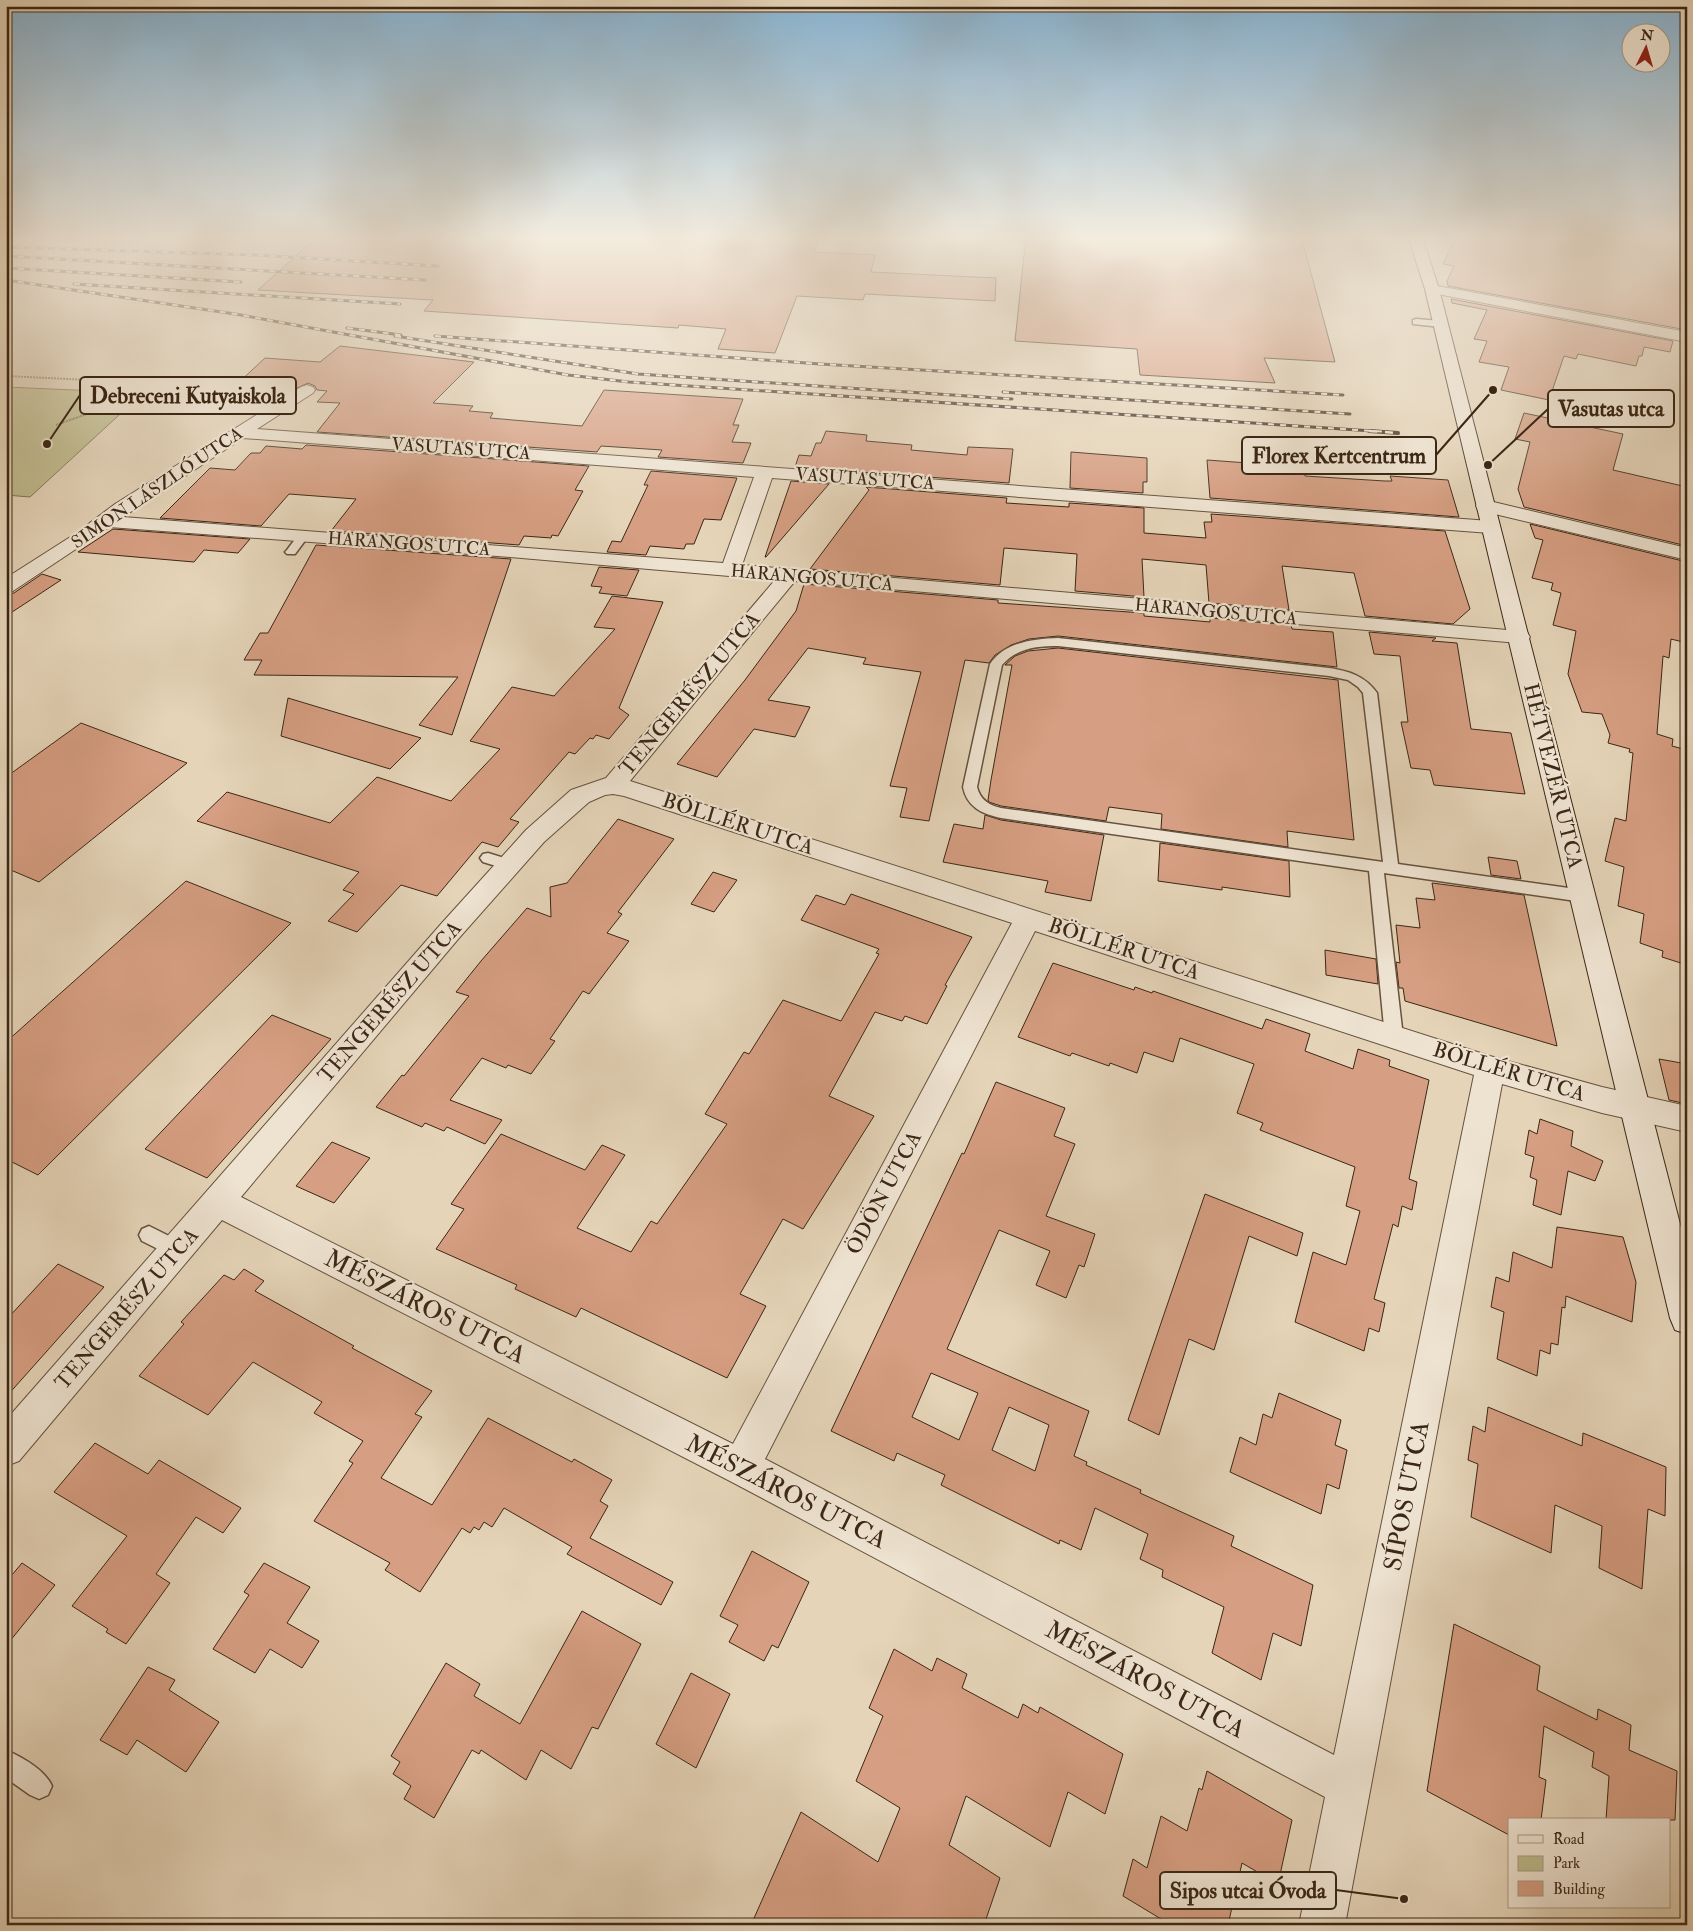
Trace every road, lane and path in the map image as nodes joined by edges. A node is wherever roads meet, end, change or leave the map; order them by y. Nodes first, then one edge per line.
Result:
1 (1442, 326) edge
2 (1629, 326) edge
3 (1687, 337) edge
4 (6, 376) edge
5 (307, 390) dead end
6 (56, 424) dead end
7 (240, 433) junction
8 (765, 472) junction
9 (1487, 516) junction
10 (106, 521) junction
11 (303, 536) junction
12 (291, 552) dead end
13 (1687, 554) edge
14 (730, 571) junction
15 (789, 576) junction
16 (6, 587) edge
17 (1518, 637) junction
18 (613, 786) junction
19 (1384, 868) junction
20 (1583, 896) junction
21 (1028, 918) junction
22 (1394, 1037) junction
23 (1490, 1068) junction
24 (1635, 1108) junction
25 (1687, 1119) edge
26 (219, 1202) junction
27 (149, 1235) dead end
28 (178, 1250) junction
29 (1687, 1318) edge
30 (6, 1448) edge
31 (741, 1467) junction
32 (6, 1763) edge
33 (39, 1786) dead end
34 (1350, 1787) junction
35 (1322, 1925) edge

1 - 9 street, HÉTVEZÉR UTCA
2 - 3 street
4 - 6 path
5 - 7 street, SIMON LÁSZLÓ UTCA
7 - 8 street, VASUTAS UTCA
7 - 10 street, SIMON LÁSZLÓ UTCA
8 - 9 street, VASUTAS UTCA
8 - 14 street
9 - 13 street, VASUTAS UTCA
9 - 17 street, HÉTVEZÉR UTCA
10 - 11 street, HARANGOS UTCA
10 - 16 street, SIMON LÁSZLÓ UTCA
11 - 12 lane
11 - 14 street, HARANGOS UTCA
14 - 15 street, HARANGOS UTCA
15 - 17 street, HARANGOS UTCA
15 - 18 street, TENGERÉSZ UTCA
17 - 20 street, HÉTVEZÉR UTCA
18 - 21 street, BÖLLÉR UTCA
18 - 26 street, TENGERÉSZ UTCA
19 - 19 lane
19 - 20 lane
19 - 22 lane
20 - 24 street, HÉTVEZÉR UTCA
21 - 22 street, BÖLLÉR UTCA
21 - 31 street, ÖDÖN UTCA
22 - 23 street, BÖLLÉR UTCA
23 - 24 street, BÖLLÉR UTCA
23 - 34 street, SÍPOS UTCA
24 - 25 street, BÖLLÉR UTCA
24 - 29 street, HÉTVEZÉR UTCA
26 - 28 street, TENGERÉSZ UTCA
26 - 31 street, MÉSZÁROS UTCA
27 - 28 lane
28 - 30 street, TENGERÉSZ UTCA
31 - 34 street, MÉSZÁROS UTCA
32 - 33 lane
34 - 35 street, SÍPOS UTCA

